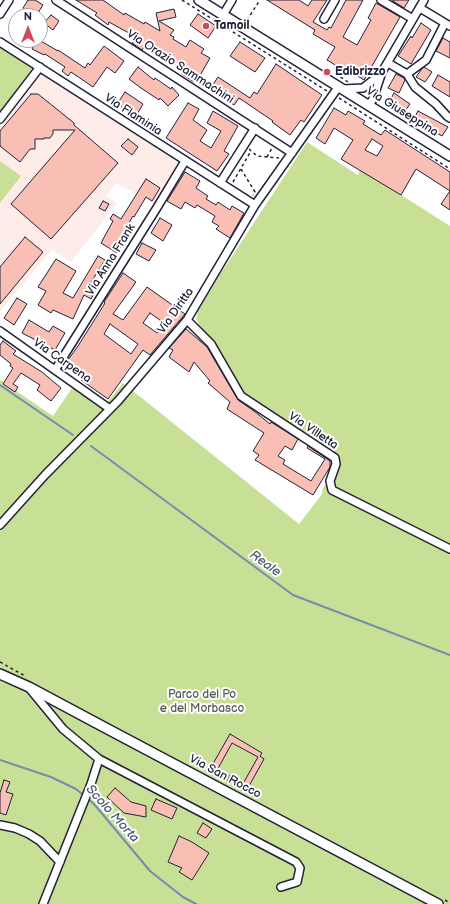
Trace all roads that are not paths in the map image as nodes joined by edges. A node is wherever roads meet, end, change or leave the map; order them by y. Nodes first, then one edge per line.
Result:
1 (10, 0) edge
2 (56, 0) edge
3 (199, 0) edge
4 (232, 0) edge
5 (335, 0) edge
6 (381, 0) edge
7 (424, 0) edge
8 (420, 8) junction
9 (0, 14) edge
10 (223, 15) junction
11 (324, 19) dead end
12 (413, 19) junction
13 (448, 25) edge
14 (0, 42) edge
15 (388, 63) junction
16 (40, 67) junction
17 (382, 72) junction
18 (407, 74) junction
19 (341, 87) junction
20 (369, 105) junction
21 (450, 118) edge
22 (0, 119) edge
23 (255, 128) junction
24 (290, 156) junction
25 (450, 156) edge
26 (185, 161) junction
27 (220, 183) junction
28 (255, 205) junction
29 (187, 320) junction
30 (0, 331) edge
31 (54, 370) junction
32 (110, 409) junction
33 (0, 525) edge
34 (450, 549) edge
35 (0, 674) edge
36 (29, 687) junction
37 (99, 759) junction
38 (0, 825) edge
39 (60, 862) junction
40 (281, 887) dead end
41 (43, 904) edge
42 (438, 904) edge

1 - 9 street
2 - 23 street, Via Orazio Sammachini
3 - 10 main road, Via Giuseppina
4 - 10 street
5 - 11 street
6 - 12 street
7 - 8 street
8 - 12 street
8 - 13 street
10 - 19 main road, Via Giuseppina
12 - 15 street
13 - 18 street
14 - 16 street, Via Flaminia
15 - 17 street
15 - 18 street
16 - 22 street
16 - 26 street, Via Flaminia
17 - 19 street
17 - 20 street
18 - 21 street
19 - 20 main road, Via Giuseppina
19 - 24 street, Via Diritta
20 - 25 main road, Via Giuseppina
23 - 24 street, Via Orazio Sammachini
23 - 27 street
24 - 28 street, Via Diritta
26 - 27 street, Via Flaminia
26 - 31 street, Via Anna Frank
27 - 28 street, Via Flaminia
28 - 29 street, Via Diritta
29 - 32 street, Via Diritta
29 - 34 street, Via Villetta
30 - 31 street, Via Carpena
31 - 32 street, Via Carpena
32 - 33 street, Via Diritta
35 - 36 main road, Via San Rocco
36 - 37 street
36 - 42 main road, Via San Rocco
37 - 39 street
37 - 40 street
38 - 39 street
39 - 41 street

